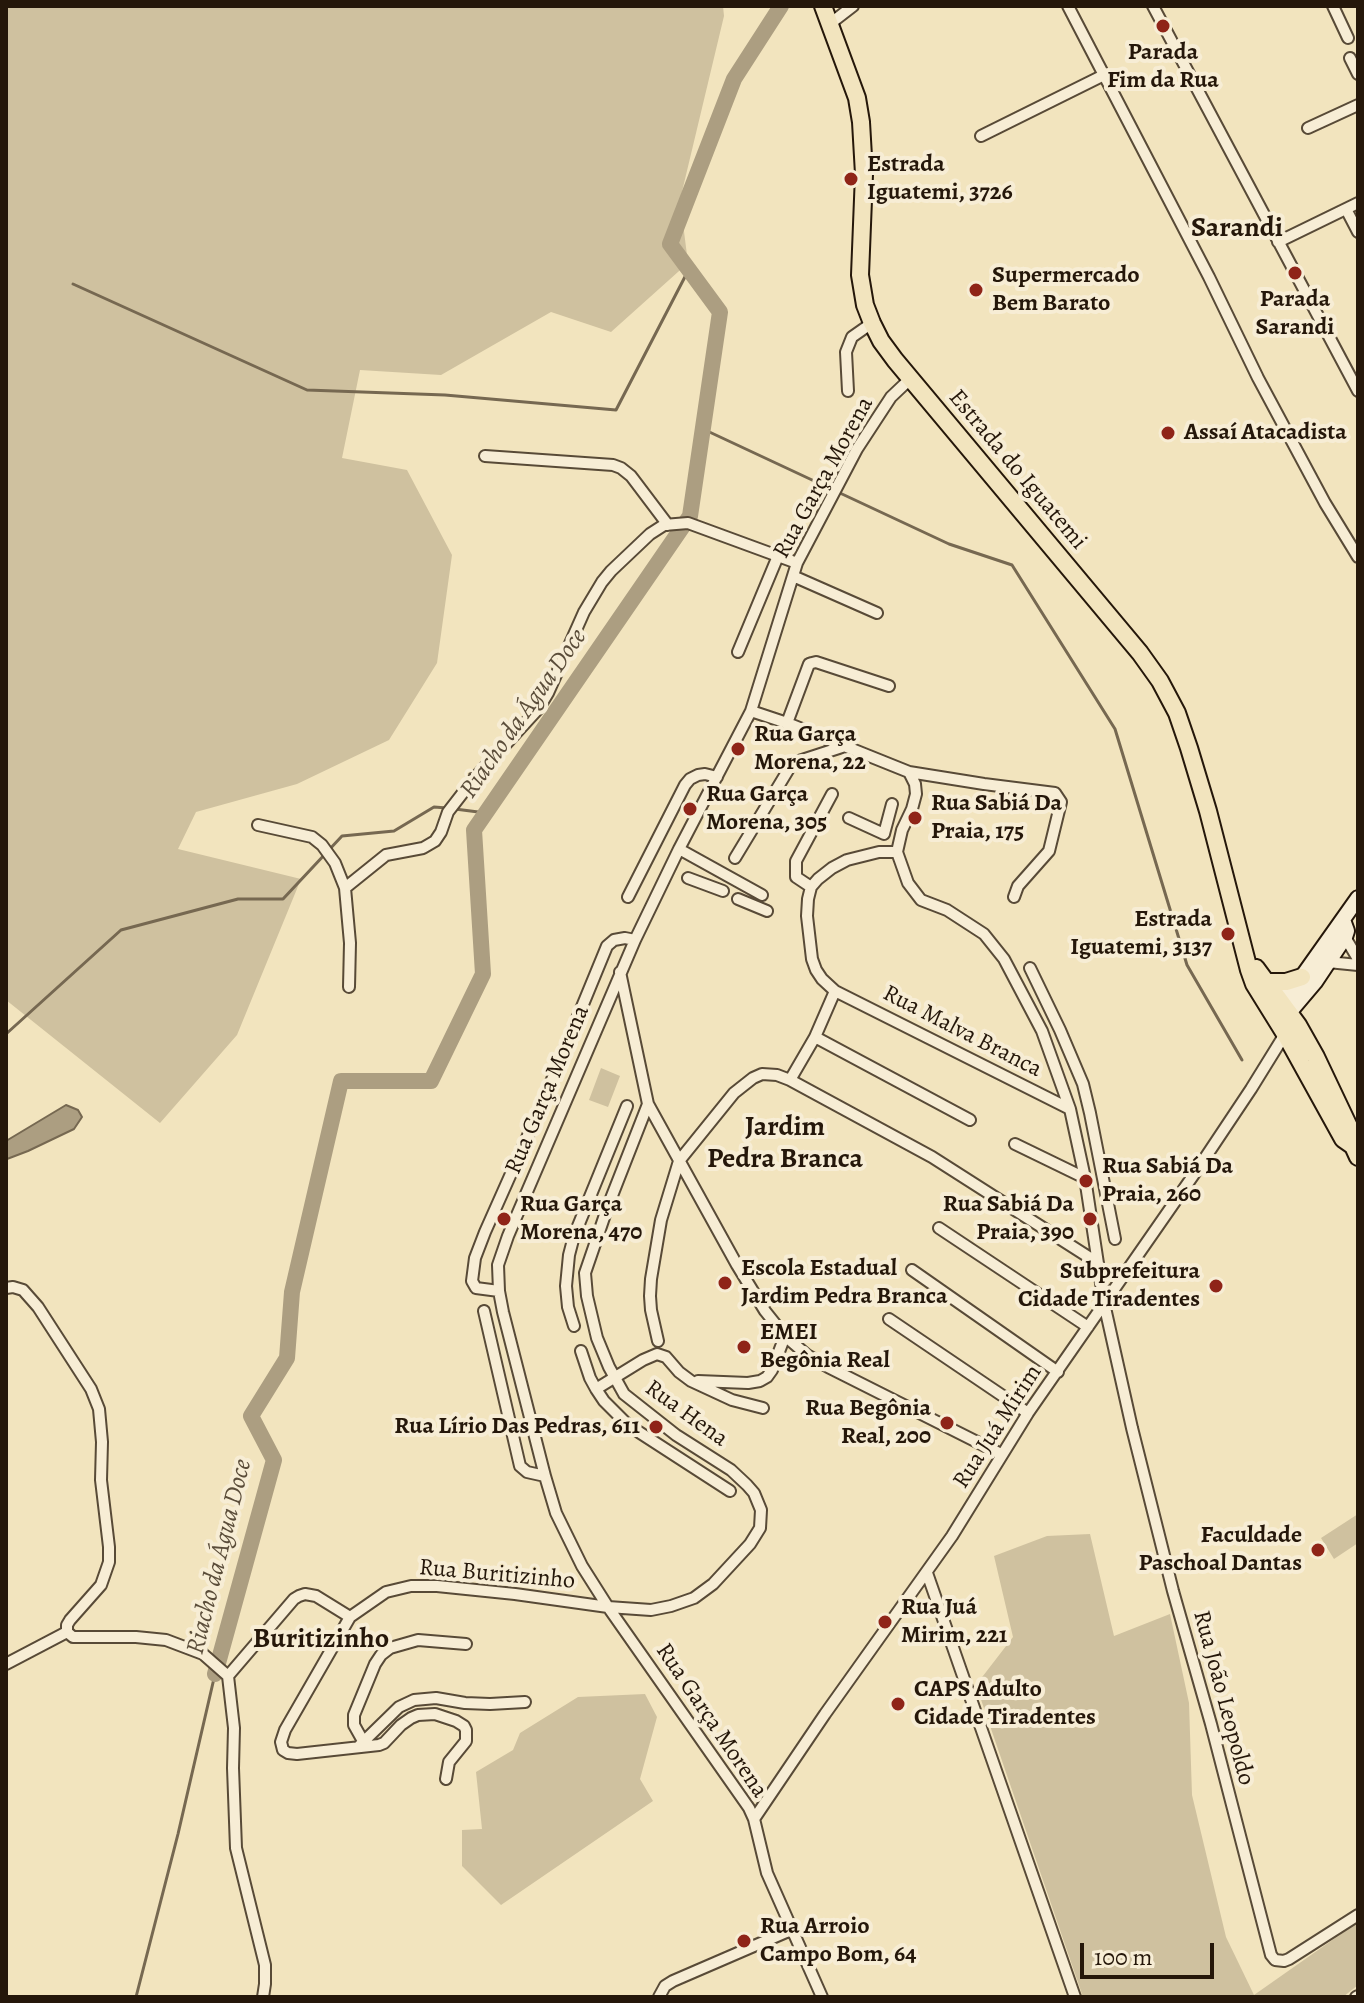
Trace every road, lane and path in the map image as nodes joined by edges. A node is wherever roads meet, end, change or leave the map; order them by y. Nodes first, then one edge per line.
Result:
1 (823, 6) edge
2 (853, 6) edge
3 (1068, 6) edge
4 (1153, 6) edge
5 (1333, 6) edge
6 (831, 23) junction
7 (1348, 38) dead end
8 (1350, 58) dead end
9 (1358, 74) edge
10 (1104, 75) junction
11 (1358, 105) edge
12 (1308, 128) dead end
13 (981, 136) dead end
14 (1358, 203) edge
15 (1346, 209) junction
16 (1358, 232) edge
17 (1278, 242) junction
18 (872, 323) junction
19 (910, 379) junction
20 (848, 391) dead end
21 (1358, 391) edge
22 (485, 456) dead end
23 (668, 525) junction
24 (778, 556) junction
25 (1358, 557) edge
26 (797, 563) junction
27 (793, 576) junction
28 (877, 613) dead end
29 (738, 652) dead end
30 (889, 686) dead end
31 (751, 711) junction
32 (787, 723) junction
33 (845, 746) junction
34 (909, 772) junction
35 (717, 777) junction
36 (832, 794) dead end
37 (892, 804) dead end
38 (849, 818) dead end
39 (258, 825) dead end
40 (884, 834) junction
41 (679, 849) junction
42 (879, 852) junction
43 (897, 852) junction
44 (735, 858) dead end
45 (717, 870) junction
46 (688, 878) dead end
47 (710, 886) junction
48 (811, 887) junction
49 (345, 888) junction
50 (752, 889) junction
51 (723, 891) dead end
52 (762, 895) dead end
53 (628, 897) dead end
54 (1014, 897) dead end
55 (1358, 898) edge
56 (767, 911) dead end
57 (1343, 920) junction
58 (1345, 937) junction
59 (635, 940) junction
60 (1242, 946) junction
61 (1328, 962) junction
62 (1358, 962) edge
63 (1030, 968) dead end
64 (620, 972) junction
65 (1302, 977) junction
66 (1265, 982) junction
67 (349, 987) dead end
68 (835, 991) junction
69 (1281, 1017) junction
70 (815, 1037) junction
71 (790, 1080) junction
72 (1083, 1084) junction
73 (1064, 1090) junction
74 (648, 1104) junction
75 (627, 1106) dead end
76 (1070, 1109) junction
77 (970, 1120) dead end
78 (1015, 1144) dead end
79 (1352, 1144) edge
80 (679, 1161) junction
81 (1085, 1178) junction
82 (590, 1200) junction
83 (608, 1206) junction
84 (939, 1228) dead end
85 (1115, 1239) dead end
86 (1098, 1263) junction
87 (912, 1270) dead end
88 (6, 1288) edge
89 (499, 1291) junction
90 (1104, 1303) junction
91 (484, 1311) dead end
92 (889, 1319) dead end
93 (574, 1326) dead end
94 (1088, 1327) junction
95 (785, 1336) junction
96 (658, 1341) dead end
97 (581, 1351) dead end
98 (1058, 1372) junction
99 (614, 1378) junction
100 (691, 1381) junction
101 (596, 1389) junction
102 (763, 1408) dead end
103 (1028, 1413) junction
104 (1001, 1454) junction
105 (545, 1476) junction
106 (730, 1491) dead end
107 (927, 1573) junction
108 (608, 1607) junction
109 (350, 1617) junction
110 (67, 1632) junction
111 (466, 1644) dead end
112 (6, 1664) edge
113 (228, 1676) junction
114 (525, 1702) dead end
115 (361, 1744) junction
116 (446, 1779) dead end
117 (754, 1819) junction
118 (1358, 1915) edge
119 (791, 1930) junction
120 (263, 1997) edge
121 (659, 1997) edge
122 (822, 1997) edge
123 (1075, 1997) edge

1 - 6 main road, Estrada do Iguatemi
2 - 6 street
3 - 10 street
4 - 17 street
5 - 7 street
6 - 18 main road, Estrada do Iguatemi
8 - 9 street
10 - 13 street
10 - 25 street
11 - 12 street
14 - 15 street
15 - 16 street
15 - 17 street
17 - 21 street
18 - 19 main road, Estrada do Iguatemi
18 - 20 street
19 - 26 street, Rua Garça Morena
19 - 60 main road, Estrada do Iguatemi
22 - 23 street
23 - 24 street
23 - 49 street
24 - 26 street
24 - 29 street
26 - 27 street, Rua Garça Morena
27 - 28 street
27 - 31 street, Rua Garça Morena
30 - 32 street
31 - 32 street
31 - 35 street, Rua Garça Morena
32 - 33 street
33 - 34 street
33 - 44 street
34 - 43 street
34 - 54 street
35 - 41 street, Rua Garça Morena
35 - 53 street
36 - 48 street
37 - 40 street
38 - 40 street
39 - 49 street
40 - 42 street
41 - 45 street
41 - 59 street, Rua Garça Morena
42 - 43 street
42 - 48 street
43 - 73 street
45 - 47 street
45 - 50 street
46 - 47 street
47 - 51 street
48 - 68 street
49 - 67 street
50 - 52 street
50 - 56 street
55 - 57 main road
57 - 58 main road
57 - 65 main road
58 - 61 main road
58 - 62 street
59 - 64 street, Rua Garça Morena
59 - 89 street
60 - 66 main road, Estrada do Iguatemi
60 - 69 main road, Estrada do Iguatemi
61 - 62 street
61 - 69 main road
63 - 72 street
64 - 74 street
64 - 89 street, Rua Garça Morena
65 - 66 main road
65 - 69 main road
66 - 69 main road, Estrada do Iguatemi
68 - 70 street
68 - 76 street, Rua Malva Branca
69 - 79 main road, Estrada do Iguatemi
69 - 79 main road, Estrada do Iguatemi
69 - 90 street, Rua Juá Mirim
70 - 71 street
70 - 77 street
71 - 80 street
71 - 86 street
72 - 73 street
72 - 85 street
73 - 76 street
74 - 80 street
74 - 83 street, Rua Hena
75 - 82 street
76 - 81 street
78 - 81 street
80 - 95 street
80 - 96 street
81 - 86 street
82 - 83 street
82 - 93 street
83 - 99 street, Rua Hena
84 - 94 street
86 - 90 street
87 - 98 street
88 - 110 street
89 - 105 street, Rua Garça Morena
90 - 94 street, Rua Juá Mirim
90 - 118 street, Rua João Leopoldo
91 - 105 street
92 - 103 street
94 - 98 street, Rua Juá Mirim
95 - 100 street
95 - 104 street
97 - 101 street
98 - 103 street, Rua Juá Mirim
99 - 100 street
99 - 101 street
99 - 108 street, Rua Hena
100 - 102 street
101 - 106 street
103 - 104 street, Rua Juá Mirim
104 - 107 street, Rua Juá Mirim
105 - 108 street, Rua Garça Morena
107 - 117 street, Rua Juá Mirim
107 - 123 street
108 - 109 street, Rua Buritizinho
108 - 117 street, Rua Garça Morena
109 - 113 street
109 - 115 street, Rua Buritizinho
110 - 112 street
110 - 113 street
111 - 115 street
113 - 120 street
114 - 115 street
115 - 116 street
117 - 119 street
119 - 121 street
119 - 122 street

